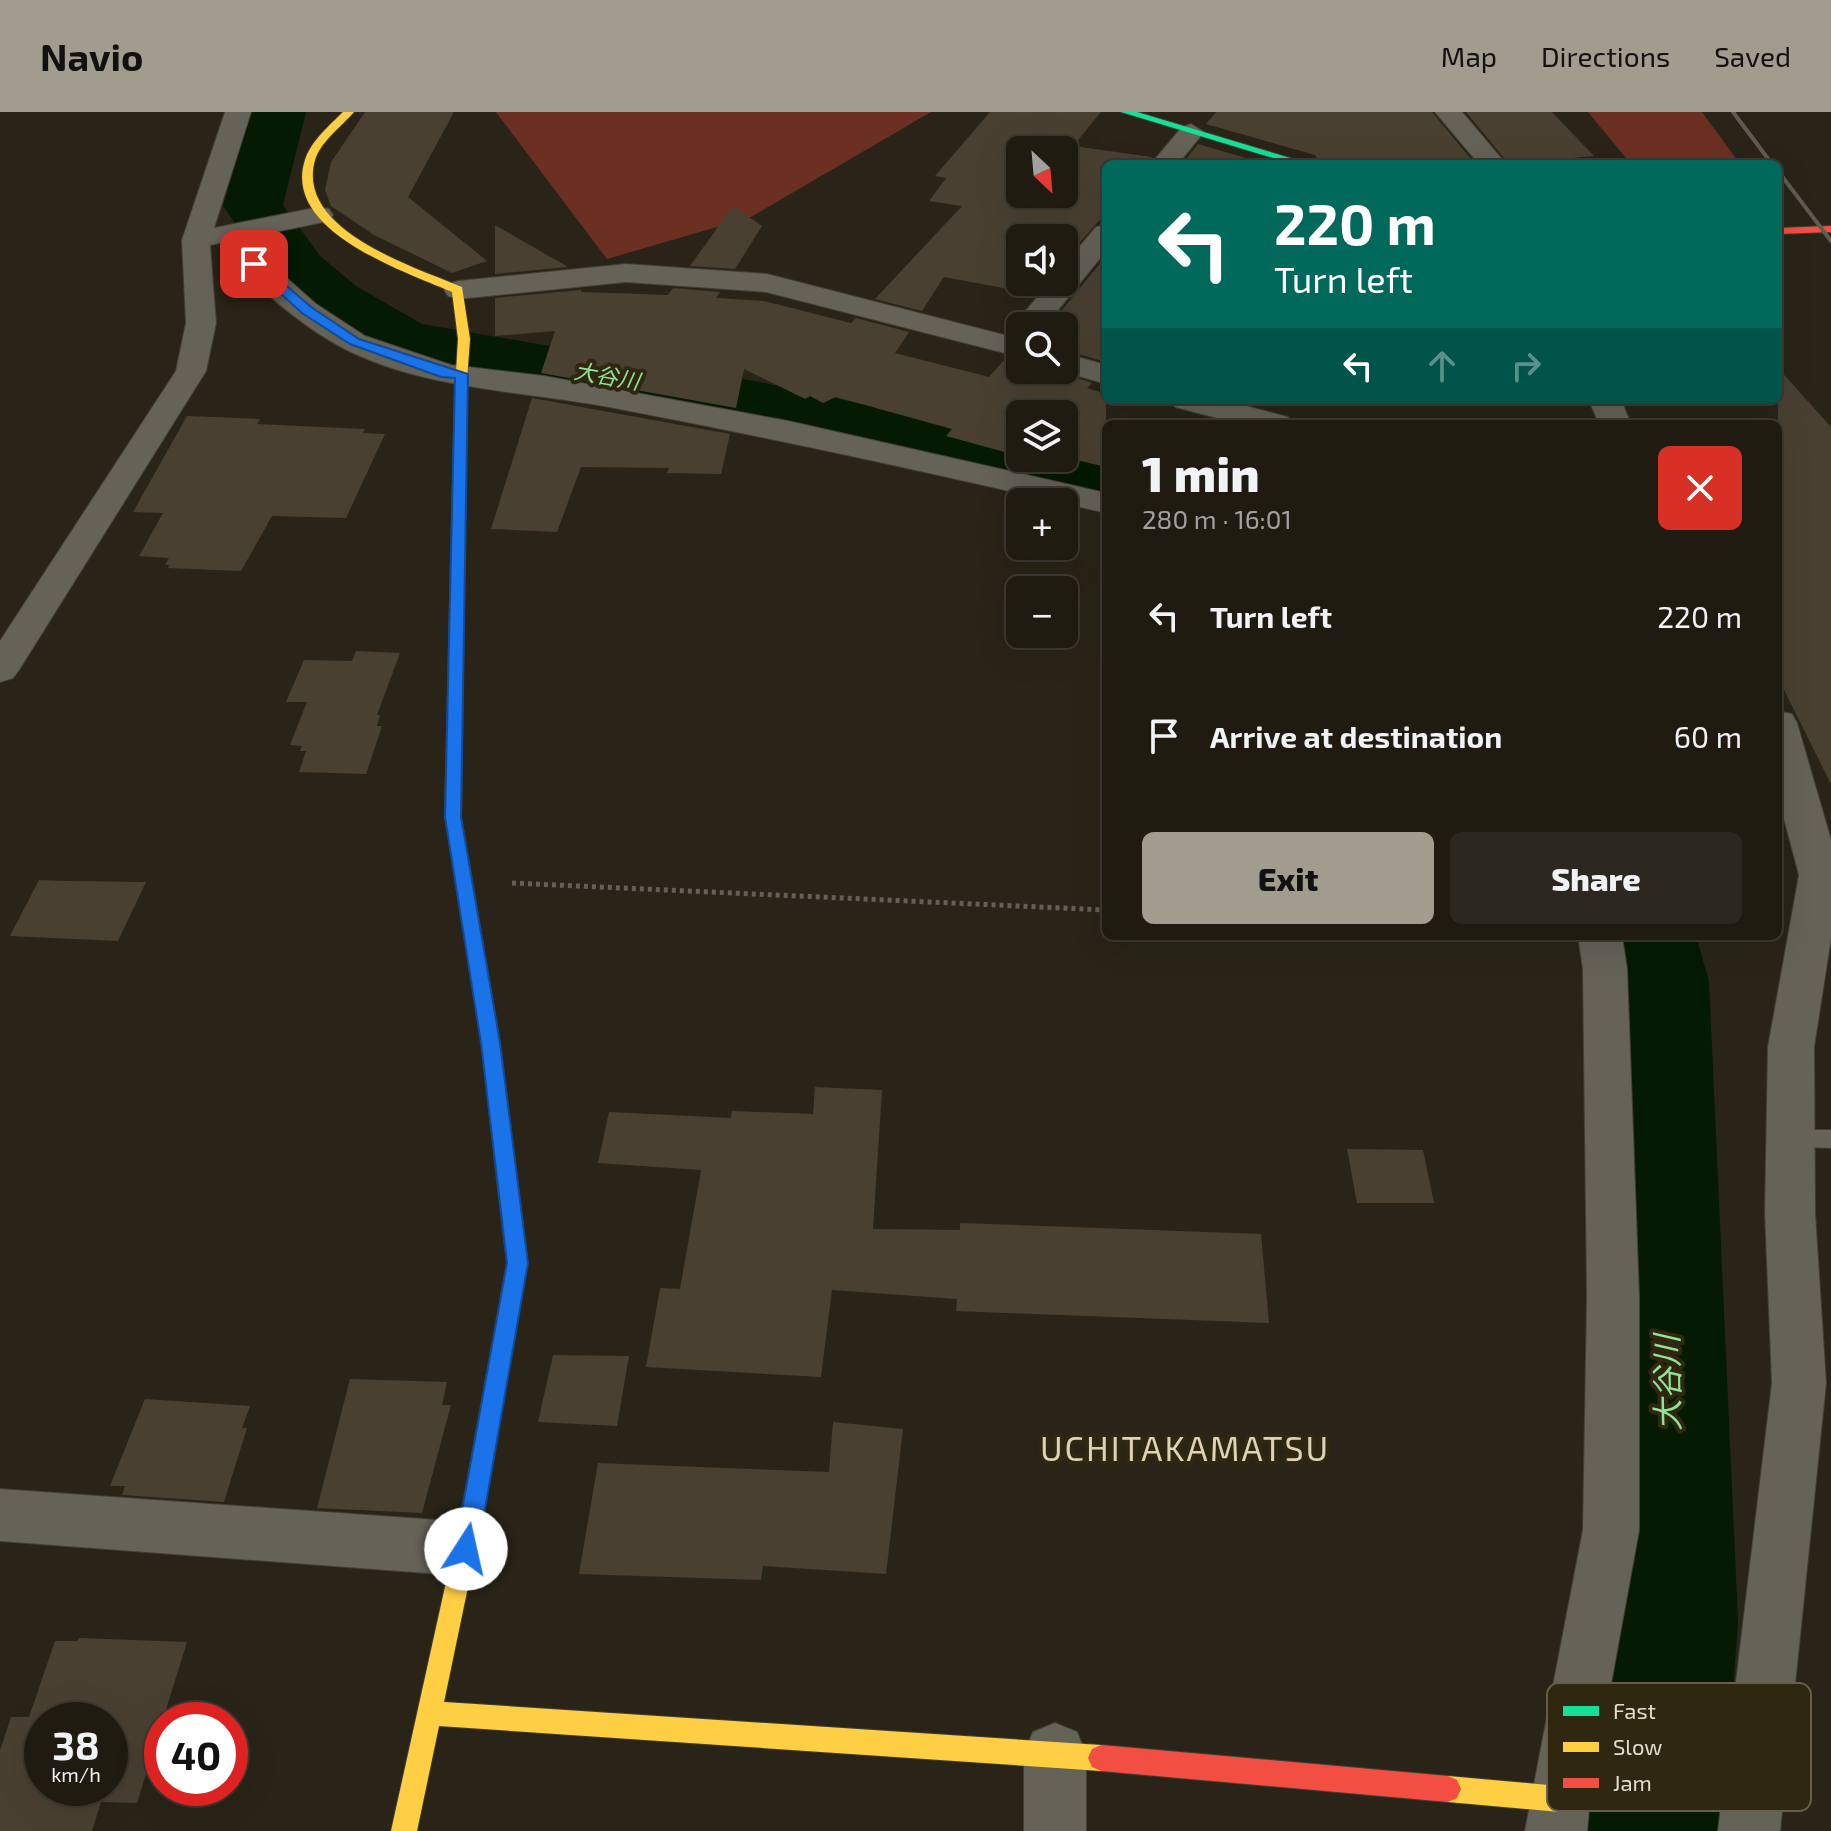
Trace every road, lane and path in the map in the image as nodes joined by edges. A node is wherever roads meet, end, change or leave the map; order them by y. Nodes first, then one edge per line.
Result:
1 (238, 112) edge
2 (349, 112) edge
3 (1126, 112) edge
4 (1448, 112) edge
5 (1191, 132) junction
6 (1167, 160) edge
7 (1291, 160) edge
8 (1490, 160) edge
9 (319, 215) junction
10 (1831, 229) edge
11 (1782, 231) edge
12 (204, 238) junction
13 (1102, 238) edge
14 (254, 264) dead end
15 (458, 290) junction
16 (1042, 312) edge
17 (1006, 336) edge
18 (1078, 366) edge
19 (462, 372) junction
20 (1102, 374) edge
21 (1201, 404) edge
22 (1262, 420) edge
23 (1102, 502) edge
24 (0, 670) edge
25 (1782, 737) edge
26 (463, 881) junction
27 (1102, 910) edge
28 (1601, 940) edge
29 (1811, 1139) edge
30 (0, 1515) edge
31 (466, 1549) junction
32 (1588, 1683) edge
33 (1755, 1683) edge
34 (430, 1713) junction
35 (1055, 1754) junction
36 (1547, 1806) edge
37 (404, 1831) edge
38 (1055, 1831) edge

1 - 12 street
2 - 9 street
3 - 5 street
4 - 8 street
5 - 6 street
5 - 7 street
9 - 12 street
9 - 15 street
10 - 11 street
12 - 24 street
13 - 16 street
14 - 19 street
15 - 17 street
15 - 19 street
18 - 20 street
19 - 23 street
19 - 26 street
21 - 22 street
25 - 29 street
26 - 27 path
26 - 31 street
28 - 32 street
29 - 33 street
30 - 31 street
31 - 34 street
34 - 35 street
34 - 37 street
35 - 36 street
35 - 38 street

